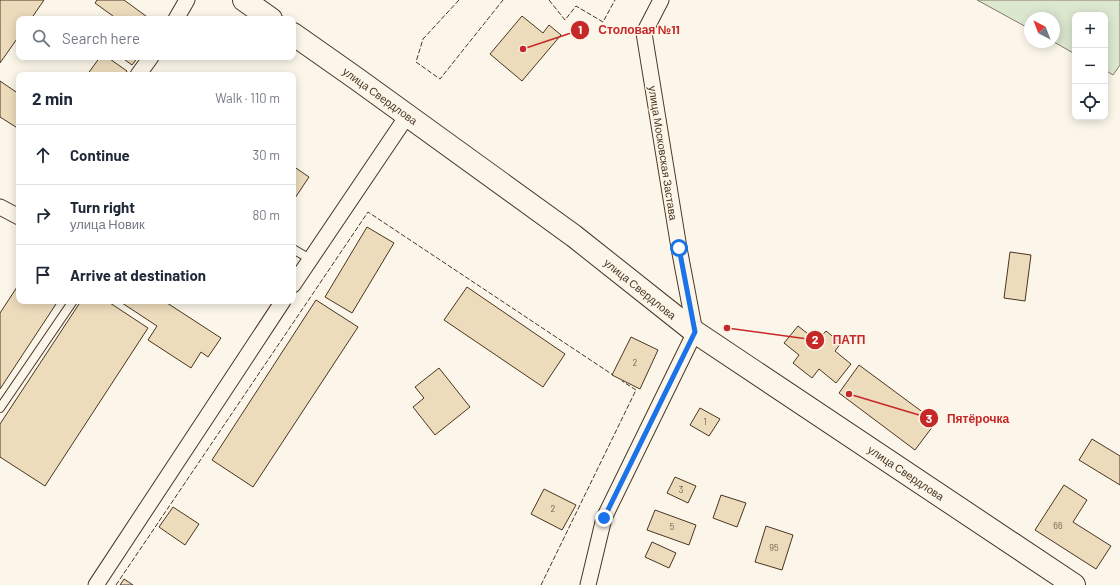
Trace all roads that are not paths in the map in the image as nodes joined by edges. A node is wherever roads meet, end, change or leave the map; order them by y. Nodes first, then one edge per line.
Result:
1 (187, 0) edge
2 (244, 0) edge
3 (661, 0) edge
4 (178, 16) edge
5 (267, 16) edge
6 (296, 36) edge
7 (149, 60) edge
8 (140, 72) edge
9 (407, 116) junction
10 (0, 207) edge
11 (16, 215) edge
12 (296, 251) edge
13 (310, 259) junction
14 (296, 280) edge
15 (71, 304) edge
16 (281, 304) edge
17 (695, 332) junction
18 (0, 408) edge
19 (96, 585) edge
20 (588, 585) edge
21 (1074, 585) edge

1 - 4 street
2 - 5 main road
3 - 17 street, улица Московская Застава
6 - 9 main road, улица Свердлова
7 - 8 street
9 - 13 street
9 - 17 main road, улица Свердлова
10 - 11 street
12 - 13 lane
13 - 14 street
15 - 18 lane
16 - 19 street
17 - 20 street
17 - 21 main road, улица Свердлова

